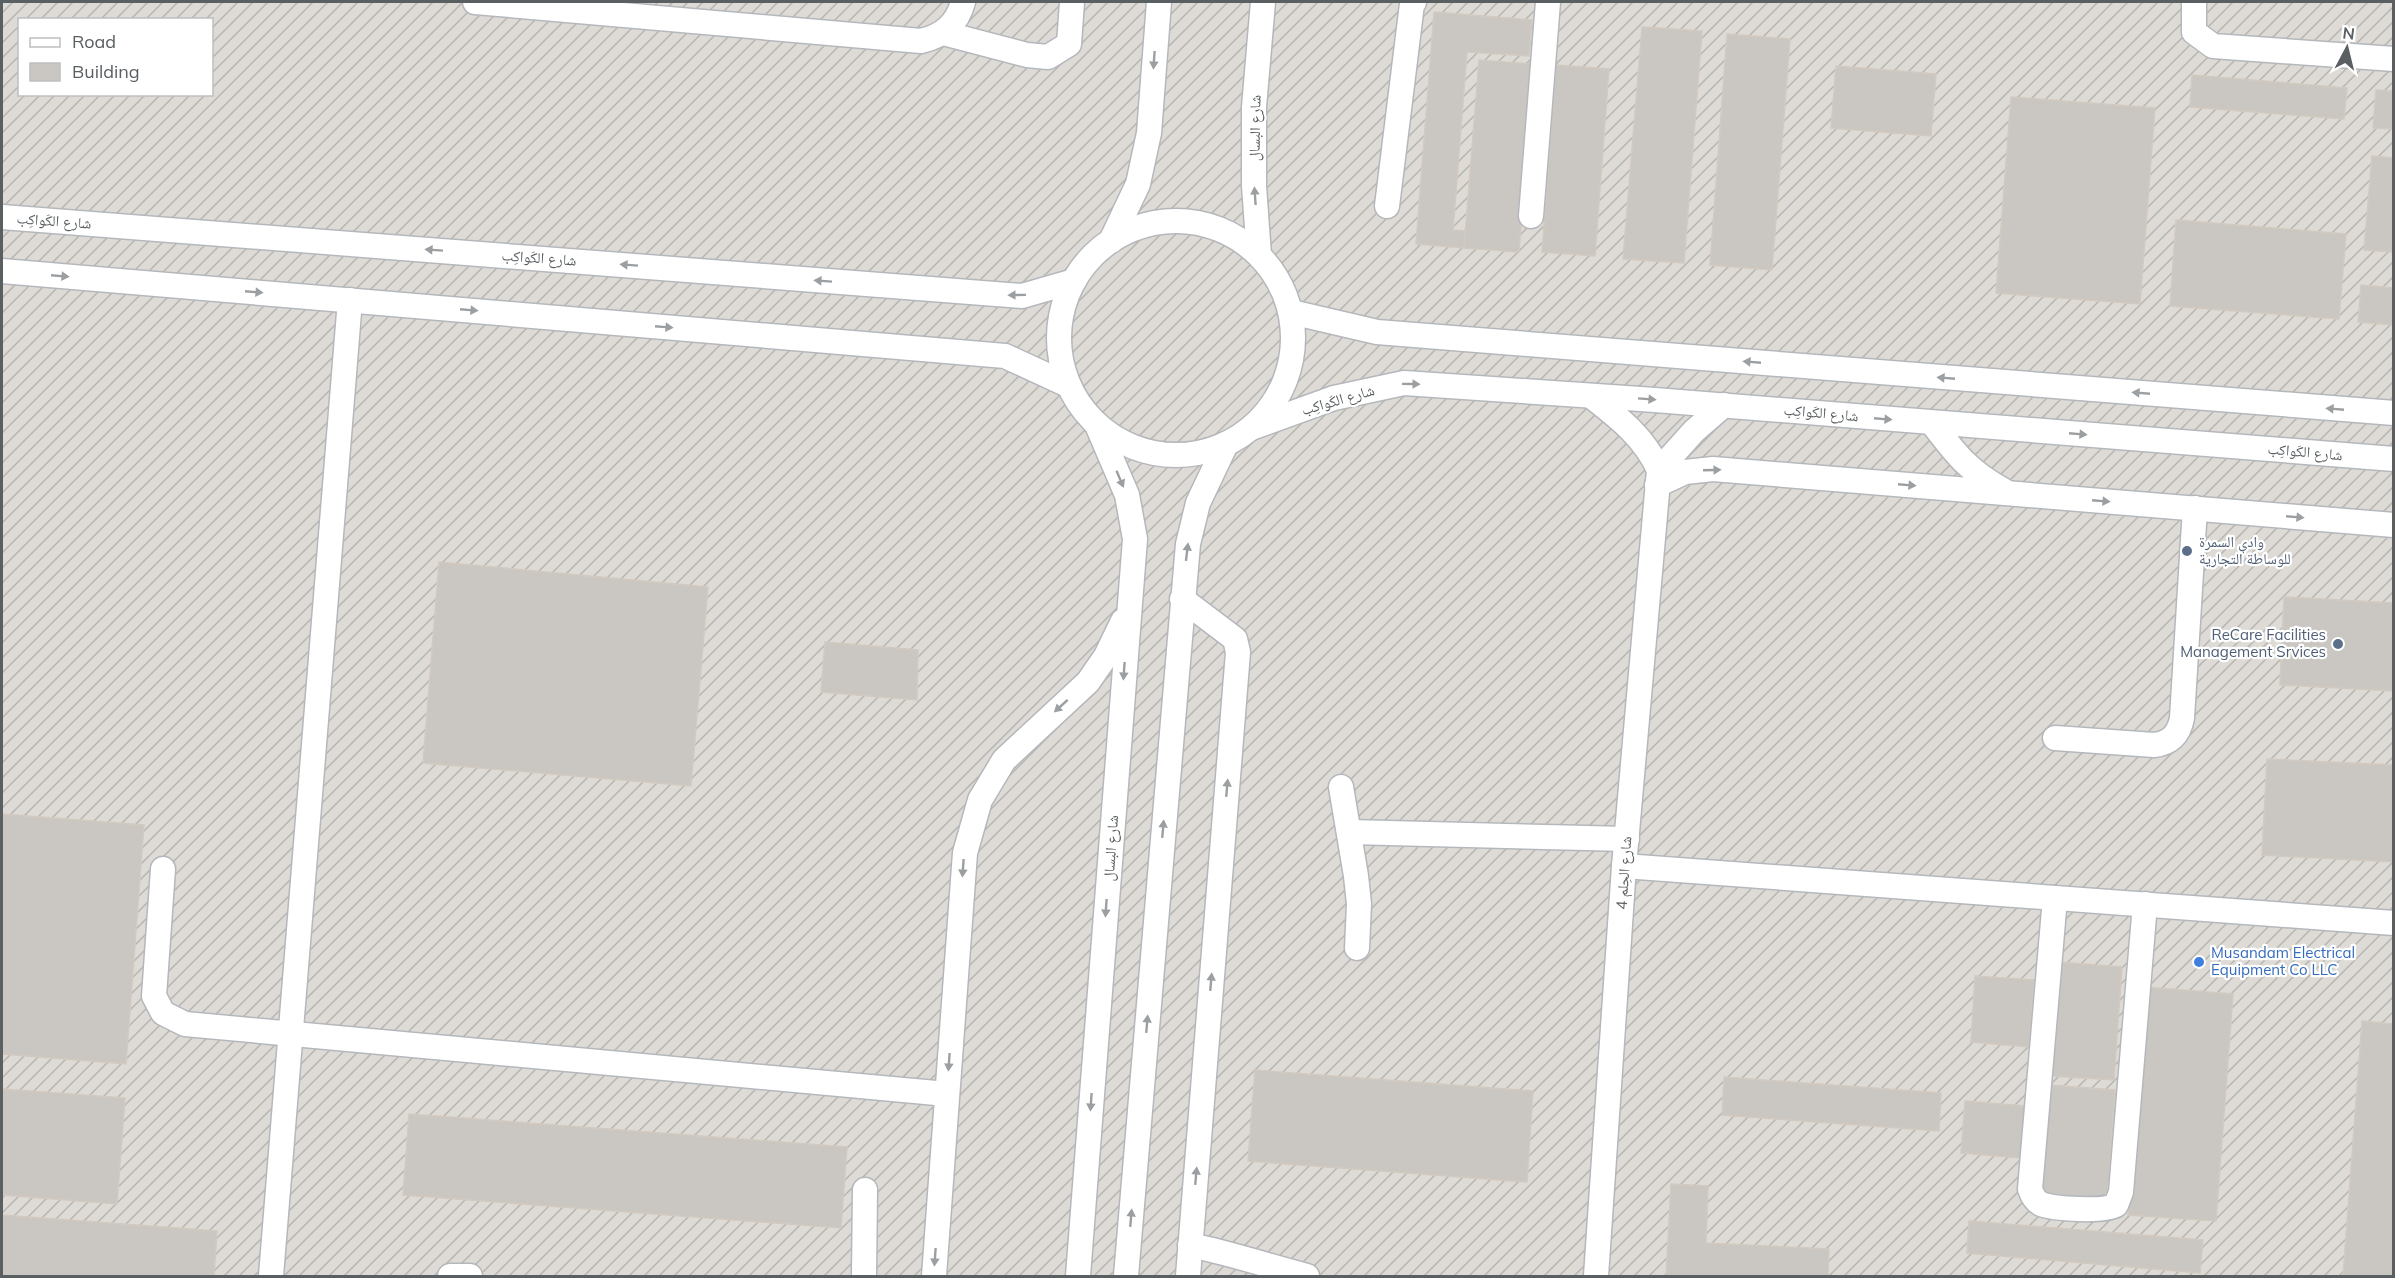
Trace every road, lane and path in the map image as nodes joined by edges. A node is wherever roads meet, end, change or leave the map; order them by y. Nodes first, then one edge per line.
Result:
1 (475, 2) edge
2 (963, 2) edge
3 (1072, 2) edge
4 (1159, 2) edge
5 (1263, 2) edge
6 (1414, 2) edge
7 (1548, 2) edge
8 (2194, 2) edge
9 (943, 33) junction
10 (2394, 59) edge
11 (1387, 206) dead end
12 (1531, 216) dead end
13 (2, 217) edge
14 (1111, 241) junction
15 (1258, 255) junction
16 (2, 271) edge
17 (1074, 281) junction
18 (350, 300) junction
19 (1291, 312) junction
20 (1068, 385) junction
21 (1591, 396) junction
22 (1724, 405) junction
23 (2394, 413) edge
24 (1932, 423) junction
25 (1097, 425) junction
26 (1254, 427) junction
27 (1226, 444) junction
28 (2394, 459) edge
29 (1658, 478) junction
30 (2008, 493) junction
31 (2195, 508) junction
32 (2394, 525) edge
33 (1182, 599) junction
34 (1129, 608) junction
35 (2055, 738) dead end
36 (1341, 787) dead end
37 (1350, 832) junction
38 (1627, 839) junction
39 (1624, 866) junction
40 (163, 869) dead end
41 (2055, 898) junction
42 (2145, 904) junction
43 (2394, 923) edge
44 (1357, 948) dead end
45 (291, 1034) junction
46 (947, 1094) junction
47 (865, 1190) dead end
48 (1190, 1245) junction
49 (1257, 1270) edge
50 (271, 1276) edge
51 (450, 1276) edge
52 (470, 1276) edge
53 (864, 1276) edge
54 (934, 1276) edge
55 (1078, 1276) edge
56 (1126, 1276) edge
57 (1188, 1276) edge
58 (1307, 1276) edge
59 (1596, 1276) edge

1 - 9 street
2 - 9 street
3 - 9 street
4 -> 14 street
15 -> 5 street, شارع البسال
6 - 11 street
7 - 12 street
8 - 10 street
17 -> 13 street, شارع الكَواكِب
14 - 15 street
14 - 17 street
15 - 19 street
16 -> 18 street
17 - 20 street
18 -> 20 street
18 - 45 street
23 -> 19 street
19 - 26 street
20 - 25 street
21 -> 22 street, شارع الكَواكِب
26 -> 21 street, شارع الكَواكِب
21 - 29 street
22 -> 24 street, شارع الكَواكِب
22 - 29 street
24 -> 28 street, شارع الكَواكِب
24 - 30 street
25 - 27 street
25 -> 34 street, شارع البسال
26 - 27 street
33 -> 27 street
29 -> 30 street
29 - 38 street, شارع الحِلم 4
30 -> 31 street
31 -> 32 street
31 - 35 street
48 -> 33 street
56 -> 33 street
34 -> 46 street
34 -> 55 street, شارع البسال
36 - 37 street
37 - 38 street
37 - 44 street
38 - 39 street, شارع الحِلم 4
39 - 41 street
39 - 59 street, شارع الحِلم 4
40 - 45 street
41 - 42 street
41 - 42 street
42 - 43 street
45 - 46 street
45 - 50 street
46 -> 54 street
47 - 53 street
48 - 49 street
48 - 57 street
49 - 58 street
51 - 52 street

